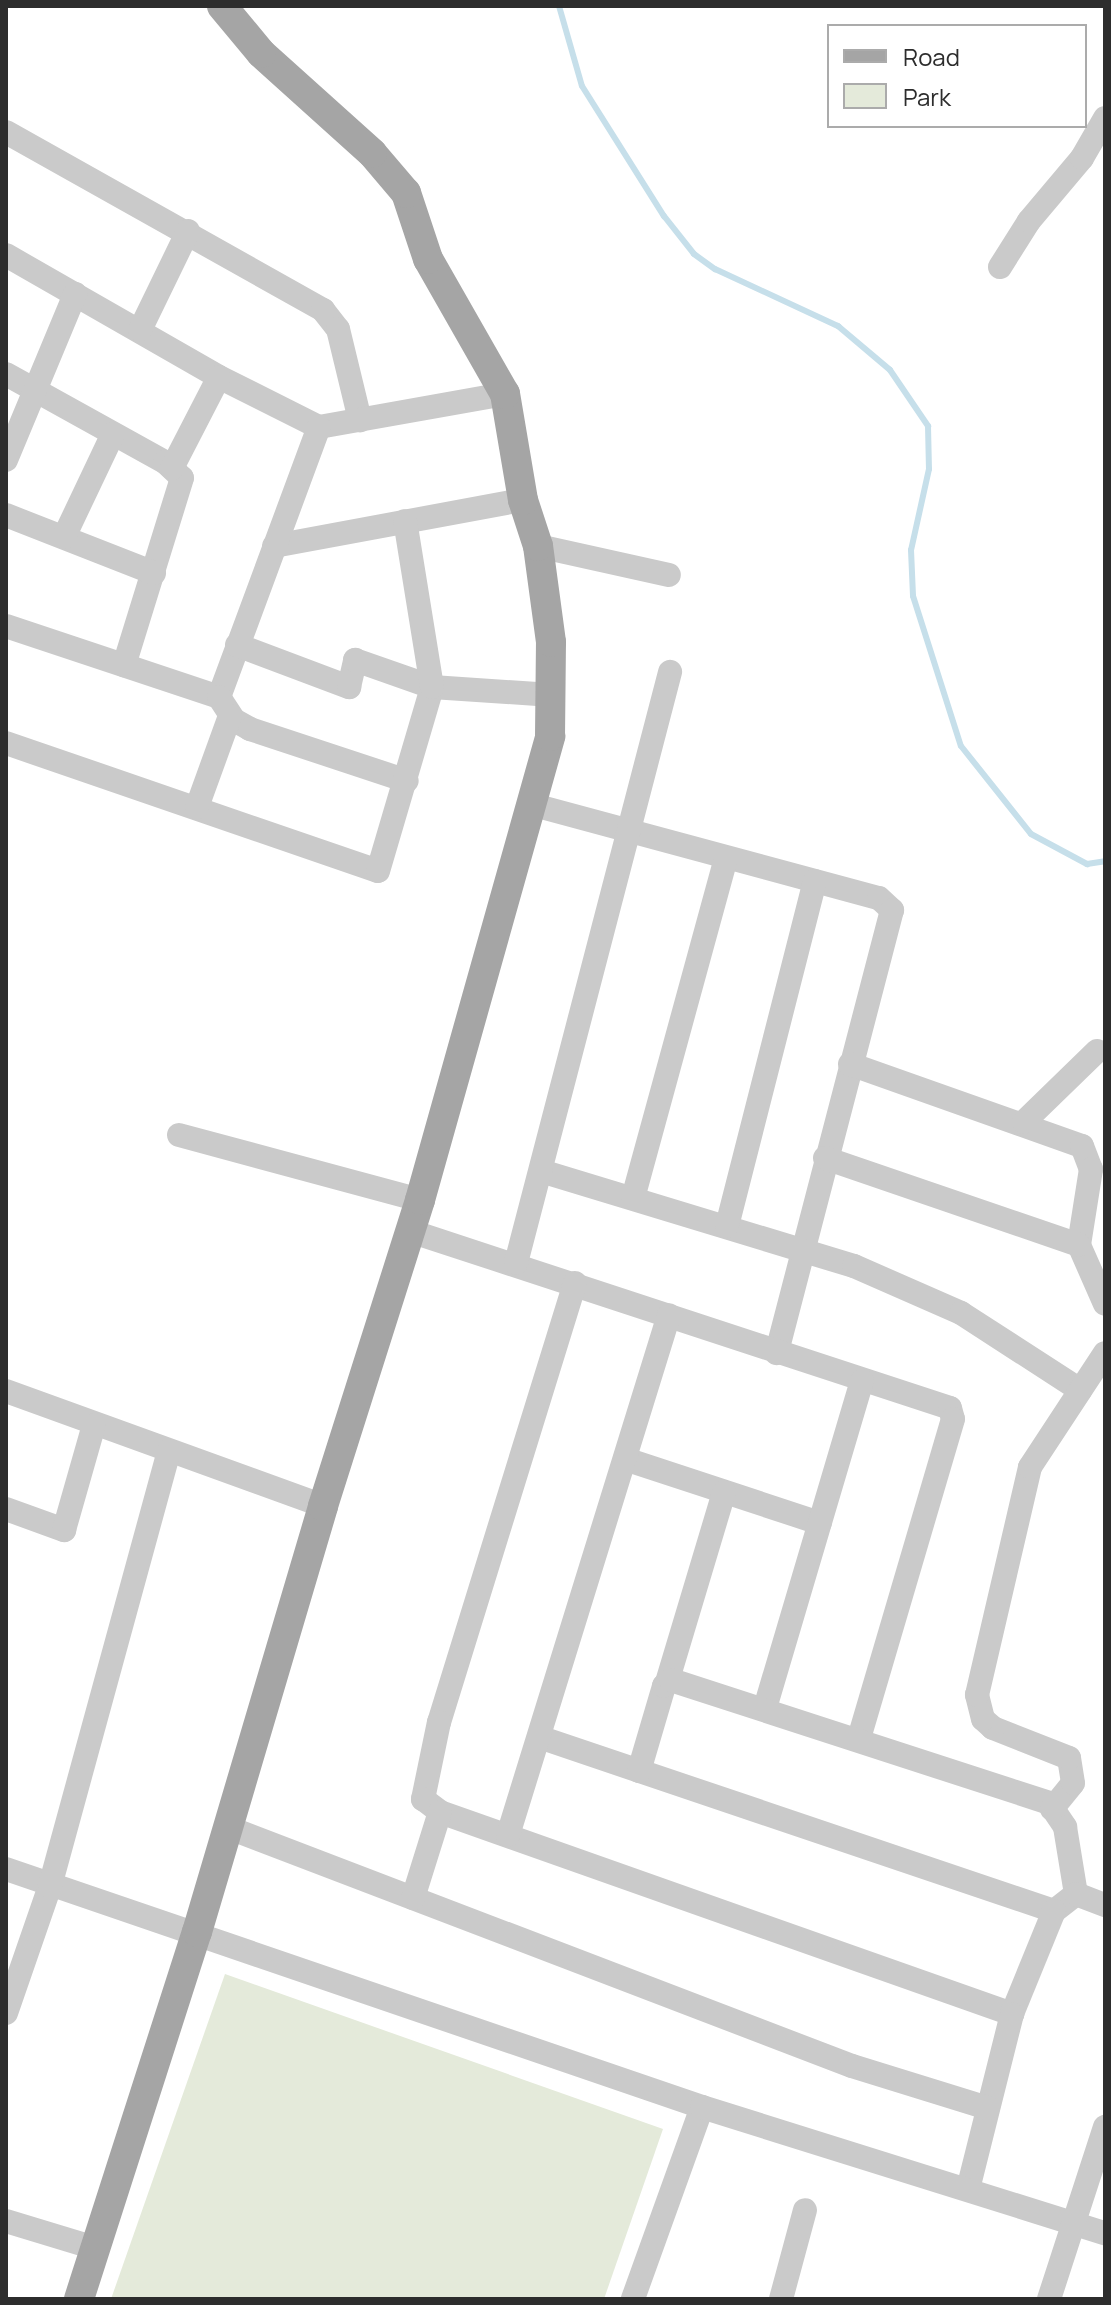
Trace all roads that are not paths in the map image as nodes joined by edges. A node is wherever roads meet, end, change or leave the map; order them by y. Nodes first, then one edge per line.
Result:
1 (222, 6) edge
2 (1105, 118) edge
3 (6, 132) edge
4 (188, 231) junction
5 (6, 255) edge
6 (1000, 267) dead end
7 (75, 294) junction
8 (140, 330) junction
9 (6, 374) edge
10 (219, 377) junction
11 (32, 389) junction
12 (505, 394) junction
13 (360, 420) junction
14 (319, 427) junction
15 (113, 434) junction
16 (6, 460) edge
17 (172, 468) junction
18 (523, 500) junction
19 (6, 515) edge
20 (405, 521) junction
21 (64, 537) junction
22 (274, 546) junction
23 (538, 546) junction
24 (154, 573) junction
25 (669, 575) dead end
26 (6, 626) edge
27 (237, 645) junction
28 (124, 665) junction
29 (670, 672) dead end
30 (432, 687) junction
31 (552, 695) junction
32 (225, 707) junction
33 (6, 743) edge
34 (407, 781) junction
35 (530, 804) junction
36 (197, 807) junction
37 (631, 832) junction
38 (726, 858) junction
39 (815, 881) junction
40 (1097, 1051) dead end
41 (850, 1064) junction
42 (1024, 1122) junction
43 (179, 1135) dead end
44 (825, 1158) junction
45 (541, 1171) junction
46 (633, 1198) junction
47 (420, 1200) junction
48 (727, 1226) junction
49 (410, 1231) junction
50 (1079, 1245) junction
51 (802, 1250) junction
52 (516, 1263) junction
53 (575, 1283) junction
54 (1105, 1304) edge
55 (669, 1315) junction
56 (777, 1353) junction
57 (1105, 1353) edge
58 (862, 1381) junction
59 (1080, 1390) junction
60 (6, 1391) edge
61 (94, 1425) junction
62 (169, 1451) junction
63 (625, 1459) junction
64 (724, 1492) junction
65 (323, 1506) junction
66 (6, 1509) edge
67 (820, 1523) junction
68 (668, 1679) junction
69 (765, 1708) junction
70 (539, 1737) junction
71 (859, 1738) junction
72 (639, 1771) junction
73 (1052, 1809) junction
74 (440, 1812) junction
75 (227, 1827) junction
76 (508, 1835) junction
77 (6, 1869) edge
78 (50, 1886) junction
79 (1076, 1894) junction
80 (413, 1898) junction
81 (1105, 1905) edge
82 (1054, 1911) junction
83 (197, 1932) junction
84 (6, 2013) edge
85 (1012, 2014) junction
86 (702, 2107) junction
87 (988, 2108) junction
88 (1105, 2127) edge
89 (968, 2189) junction
90 (805, 2210) dead end
91 (6, 2221) edge
92 (1072, 2222) junction
93 (1105, 2233) edge
94 (95, 2248) junction
95 (635, 2298) edge
96 (79, 2299) edge
97 (781, 2299) edge
98 (1049, 2299) edge

1 - 12 main road
2 - 6 street
3 - 4 street
4 - 8 street
4 - 13 street
5 - 7 street
7 - 8 street
7 - 11 street
8 - 10 street
9 - 11 street
10 - 14 street
10 - 17 street
11 - 15 street
11 - 16 street
12 - 13 street
12 - 18 main road
13 - 14 street
14 - 22 street
15 - 17 street
15 - 21 street
17 - 24 street
18 - 20 street
18 - 23 main road
19 - 21 street
20 - 22 street
20 - 30 street
21 - 24 street
22 - 27 street
23 - 25 street
23 - 31 main road
24 - 28 street
26 - 28 street
27 - 30 street
27 - 32 street
28 - 32 street
29 - 37 street
30 - 31 street
30 - 34 street
31 - 35 main road
32 - 34 street
32 - 36 street
33 - 36 street
34 - 36 street
35 - 37 street
35 - 47 main road
37 - 38 street
37 - 45 street
38 - 39 street
38 - 46 street
39 - 41 street
39 - 48 street
40 - 42 street
41 - 42 street
41 - 44 street
42 - 50 street
43 - 47 street
44 - 50 street
44 - 51 street
45 - 46 street
45 - 52 street
46 - 48 street
47 - 49 main road
48 - 51 street
49 - 52 street
49 - 65 main road
50 - 54 street
51 - 56 street
51 - 59 street
52 - 53 street
53 - 55 street
53 - 74 street
55 - 56 street
55 - 63 street
56 - 58 street
57 - 59 street
58 - 67 street
58 - 71 street
59 - 73 street
60 - 61 street
61 - 62 street
61 - 66 street
62 - 65 street
62 - 78 street
63 - 64 street
63 - 70 street
64 - 67 street
64 - 68 street
65 - 75 main road
67 - 69 street
68 - 69 street
68 - 72 street
69 - 71 street
70 - 72 street
70 - 76 street
71 - 73 street
72 - 82 street
73 - 79 street
74 - 76 street
74 - 80 street
75 - 80 street
75 - 83 main road
76 - 85 street
77 - 78 street
78 - 83 street
78 - 84 street
79 - 81 street
79 - 82 street
80 - 87 street
82 - 85 street
83 - 86 street
83 - 94 main road
85 - 87 street
86 - 89 street
86 - 95 street
87 - 89 street
88 - 92 street
89 - 92 street
90 - 97 street
91 - 94 street
92 - 93 street
92 - 98 street
94 - 96 main road

